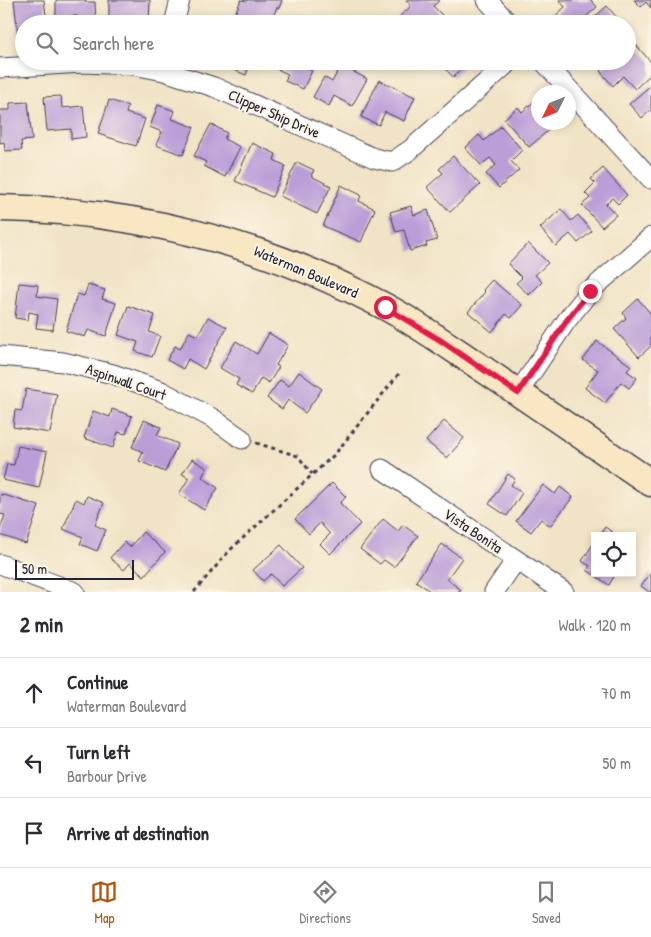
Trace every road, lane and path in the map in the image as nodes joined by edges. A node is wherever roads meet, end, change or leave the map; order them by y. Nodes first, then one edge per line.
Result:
1 (180, 0) edge
2 (487, 0) edge
3 (176, 15) edge
4 (501, 15) edge
5 (15, 67) edge
6 (0, 68) edge
7 (174, 70) edge
8 (500, 70) edge
9 (551, 70) edge
10 (651, 180) edge
11 (0, 208) edge
12 (651, 236) edge
13 (0, 356) edge
14 (401, 371) dead end
15 (518, 393) junction
16 (242, 439) joint
17 (382, 469) dead end
18 (312, 474) junction
19 (651, 483) edge
20 (516, 560) junction
21 (0, 564) edge
22 (75, 592) edge
23 (194, 592) edge
24 (494, 592) edge
25 (564, 592) edge

1 - 3 street
2 - 4 street
5 - 6 street, Clipper Ship Drive
7 - 8 street, Clipper Ship Drive
9 - 10 street
11 - 15 main road, Waterman Boulevard
12 - 15 street
13 - 16 street, Aspinwall Court
14 - 18 path
15 - 19 main road, Waterman Boulevard
16 - 18 path
17 - 20 street, Vista Bonita
18 - 23 path
20 - 24 street
20 - 25 street, Vista Bonita
21 - 22 street

